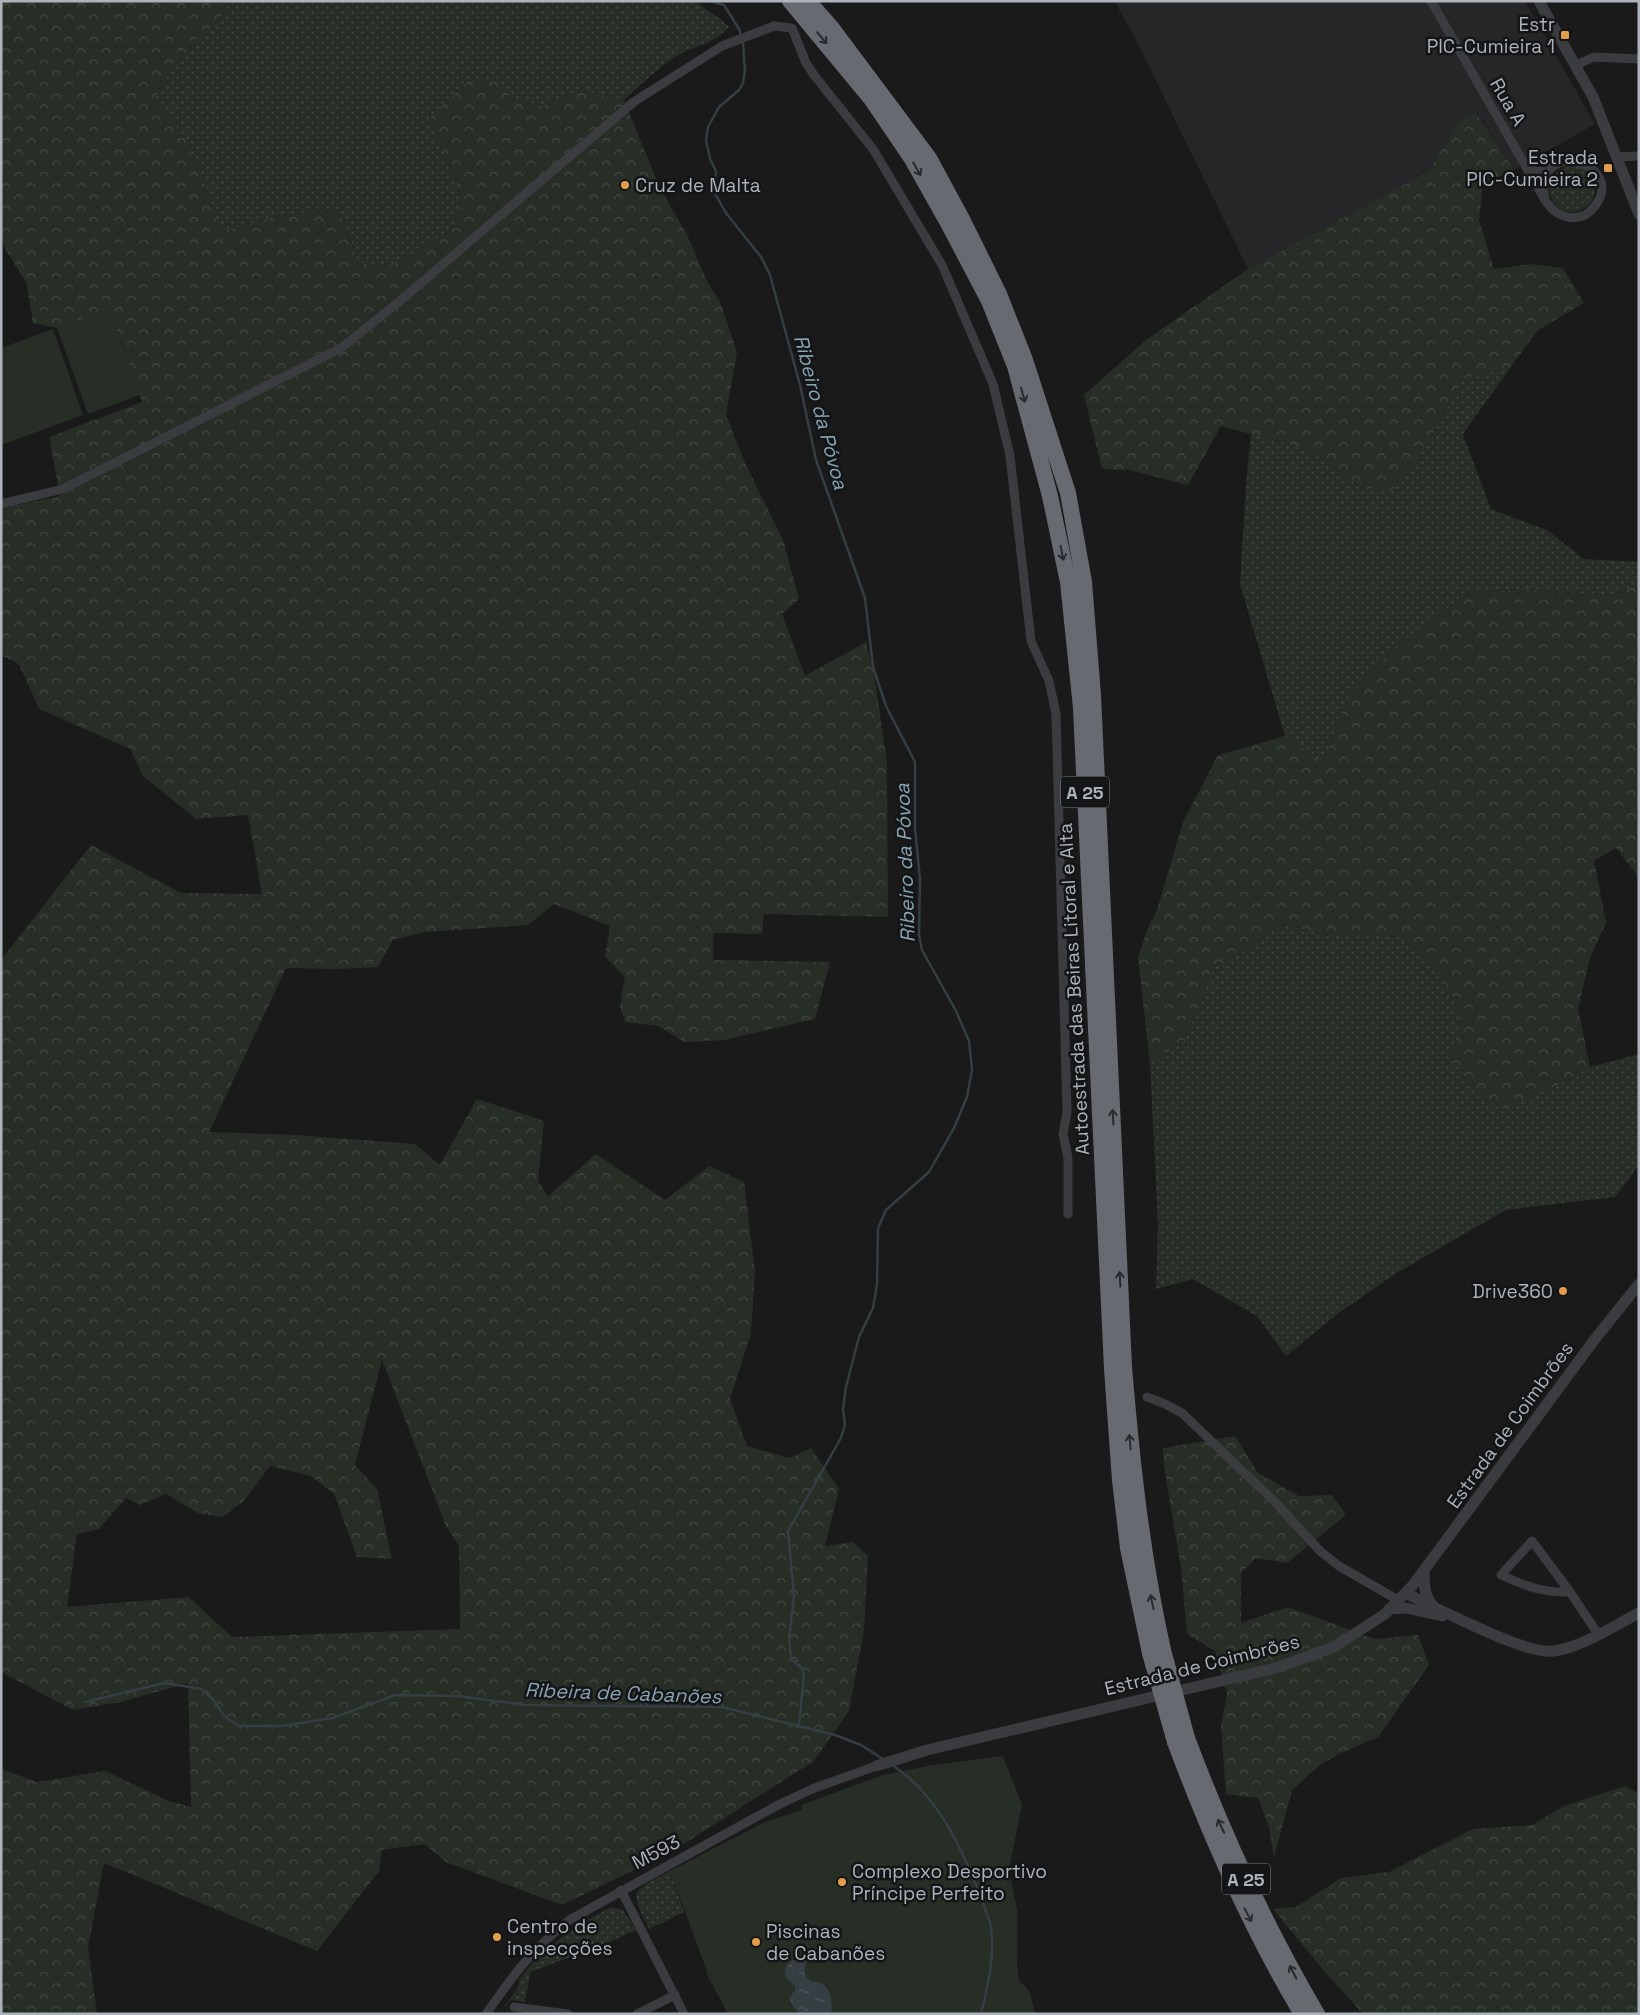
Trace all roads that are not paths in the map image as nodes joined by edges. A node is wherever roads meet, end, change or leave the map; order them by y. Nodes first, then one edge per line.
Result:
1 (790, 1) edge
2 (808, 1) edge
3 (1431, 1) edge
4 (1539, 1) edge
5 (1639, 59) edge
6 (1576, 65) junction
7 (1639, 156) edge
8 (1617, 157) junction
9 (1527, 167) junction
10 (1549, 172) junction
11 (1545, 200) junction
12 (1639, 214) edge
13 (1, 504) edge
14 (1068, 1214) dead end
15 (1639, 1284) edge
16 (1147, 1397) dead end
17 (1424, 1572) junction
18 (1570, 1592) junction
19 (1402, 1597) junction
20 (1435, 1608) junction
21 (1389, 1609) junction
22 (1639, 1613) edge
23 (1475, 1625) junction
24 (1598, 1634) junction
25 (1157, 1652) junction
26 (1181, 1740) junction
27 (876, 1766) joint
28 (621, 1890) junction
29 (675, 1995) junction
30 (514, 2007) dead end
31 (486, 2014) edge
32 (568, 2014) edge
33 (637, 2014) edge
34 (684, 2014) edge
35 (1302, 2014) edge
36 (1317, 2014) edge

1 -> 25 highway, Autoestrada das Beiras Litoral e Alta / A 25
25 -> 2 highway, Autoestrada das Beiras Litoral e Alta / A 25
3 - 9 street, Rua A
4 - 6 street
5 - 6 street
6 - 8 street
7 - 8 street
8 - 12 street
9 - 10 street
9 - 11 street, Rua A
10 - 11 street
10 - 11 street
13 - 14 street
15 - 17 street, Estrada de Coimbrões
16 - 19 street
17 - 19 street, Estrada de Coimbrões
17 - 20 street
18 - 18 street
18 - 24 street
19 - 20 street
19 - 21 street, Estrada de Coimbrões
20 - 23 street
21 - 23 street
21 - 27 street, Estrada de Coimbrões
22 - 24 street
23 - 24 street
25 - 26 highway, Autoestrada das Beiras Litoral e Alta / A 25, bridge
26 -> 35 highway, Autoestrada das Beiras Litoral e Alta / A 25
36 -> 26 highway, Autoestrada das Beiras Litoral e Alta / A 25
27 - 28 street, M593
28 - 29 street
28 - 31 street, M593
29 - 33 street
29 - 34 street
30 - 32 street

